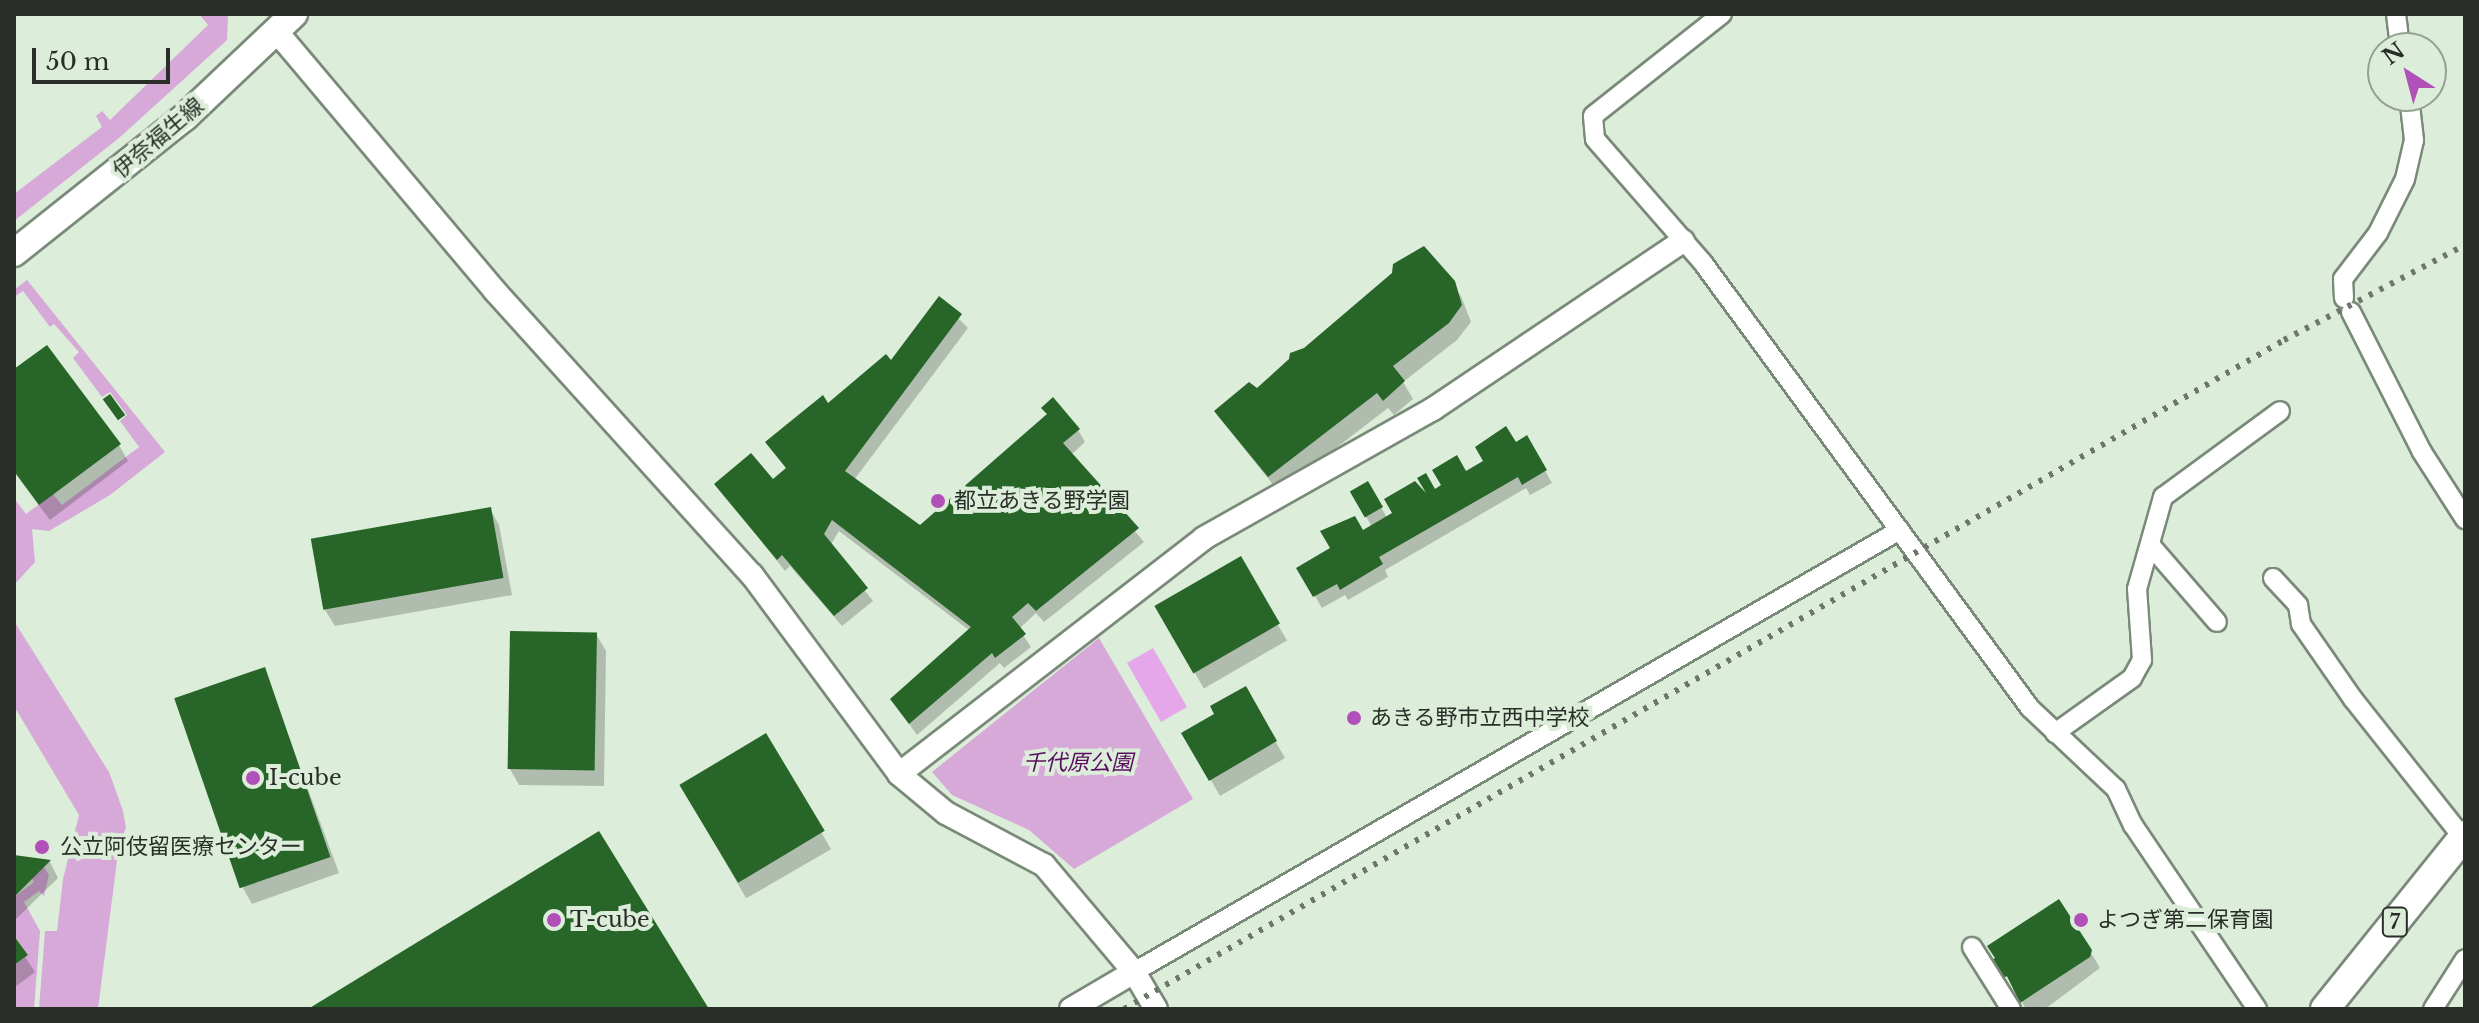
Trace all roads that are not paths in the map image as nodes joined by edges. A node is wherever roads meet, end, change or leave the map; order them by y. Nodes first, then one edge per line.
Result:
1 (1722, 14) edge
2 (286, 23) edge
3 (2411, 112) edge
4 (1683, 241) junction
5 (14, 253) edge
6 (2280, 411) dead end
7 (2465, 519) edge
8 (1900, 530) junction
9 (2152, 547) junction
10 (2273, 578) dead end
11 (2217, 622) dead end
12 (2055, 733) junction
13 (899, 774) junction
14 (2464, 836) edge
15 (1972, 947) dead end
16 (2465, 959) edge
17 (1134, 972) junction
18 (1071, 1009) edge
19 (1156, 1009) edge
20 (2011, 1009) edge
21 (2257, 1009) edge
22 (2325, 1009) edge
23 (2433, 1009) edge

1 - 4 street
2 - 5 main road, 伊奈福生線
2 - 13 street
3 - 7 street
4 - 8 street
4 - 13 street
6 - 9 street
8 - 12 street
8 - 17 street
9 - 11 street
9 - 12 street
10 - 14 street
12 - 21 street
13 - 17 street
14 - 22 main road, 7
15 - 20 street
16 - 23 street
17 - 18 street
17 - 19 street

